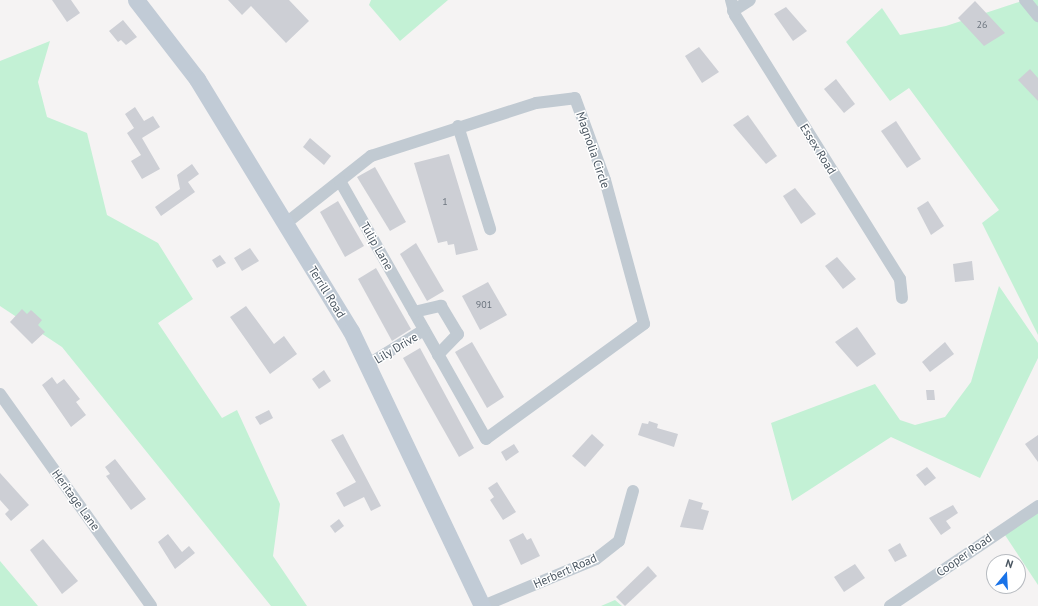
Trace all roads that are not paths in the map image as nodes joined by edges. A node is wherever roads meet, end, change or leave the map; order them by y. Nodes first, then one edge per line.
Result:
1 (136, 0) edge
2 (750, 0) edge
3 (1025, 0) edge
4 (732, 5) edge
5 (1038, 16) edge
6 (458, 126) junction
7 (340, 181) junction
8 (285, 224) junction
9 (490, 230) dead end
10 (902, 298) dead end
11 (414, 312) junction
12 (424, 330) junction
13 (438, 355) junction
14 (367, 365) junction
15 (0, 394) edge
16 (486, 439) joint
17 (633, 491) dead end
18 (1038, 506) edge
19 (907, 601) edge
20 (152, 606) edge
21 (482, 606) edge
22 (890, 606) edge

1 - 8 street, Terrill Road
2 - 4 street
3 - 5 street
4 - 10 street, Essex Road
6 - 7 street, Magnolia Circle
6 - 9 street
6 - 16 street, Magnolia Circle
7 - 8 street, Magnolia Circle
7 - 11 street, Tulip Lane
8 - 14 street, Terrill Road
11 - 12 street, Tulip Lane
11 - 13 street
12 - 13 street, Tulip Lane
12 - 14 street, Lily Drive
13 - 16 street, Tulip Lane
14 - 21 street, Terrill Road
15 - 20 street, Heritage Lane
17 - 21 street, Herbert Road
18 - 19 street, Cooper Road
19 - 22 street, Cooper Road

